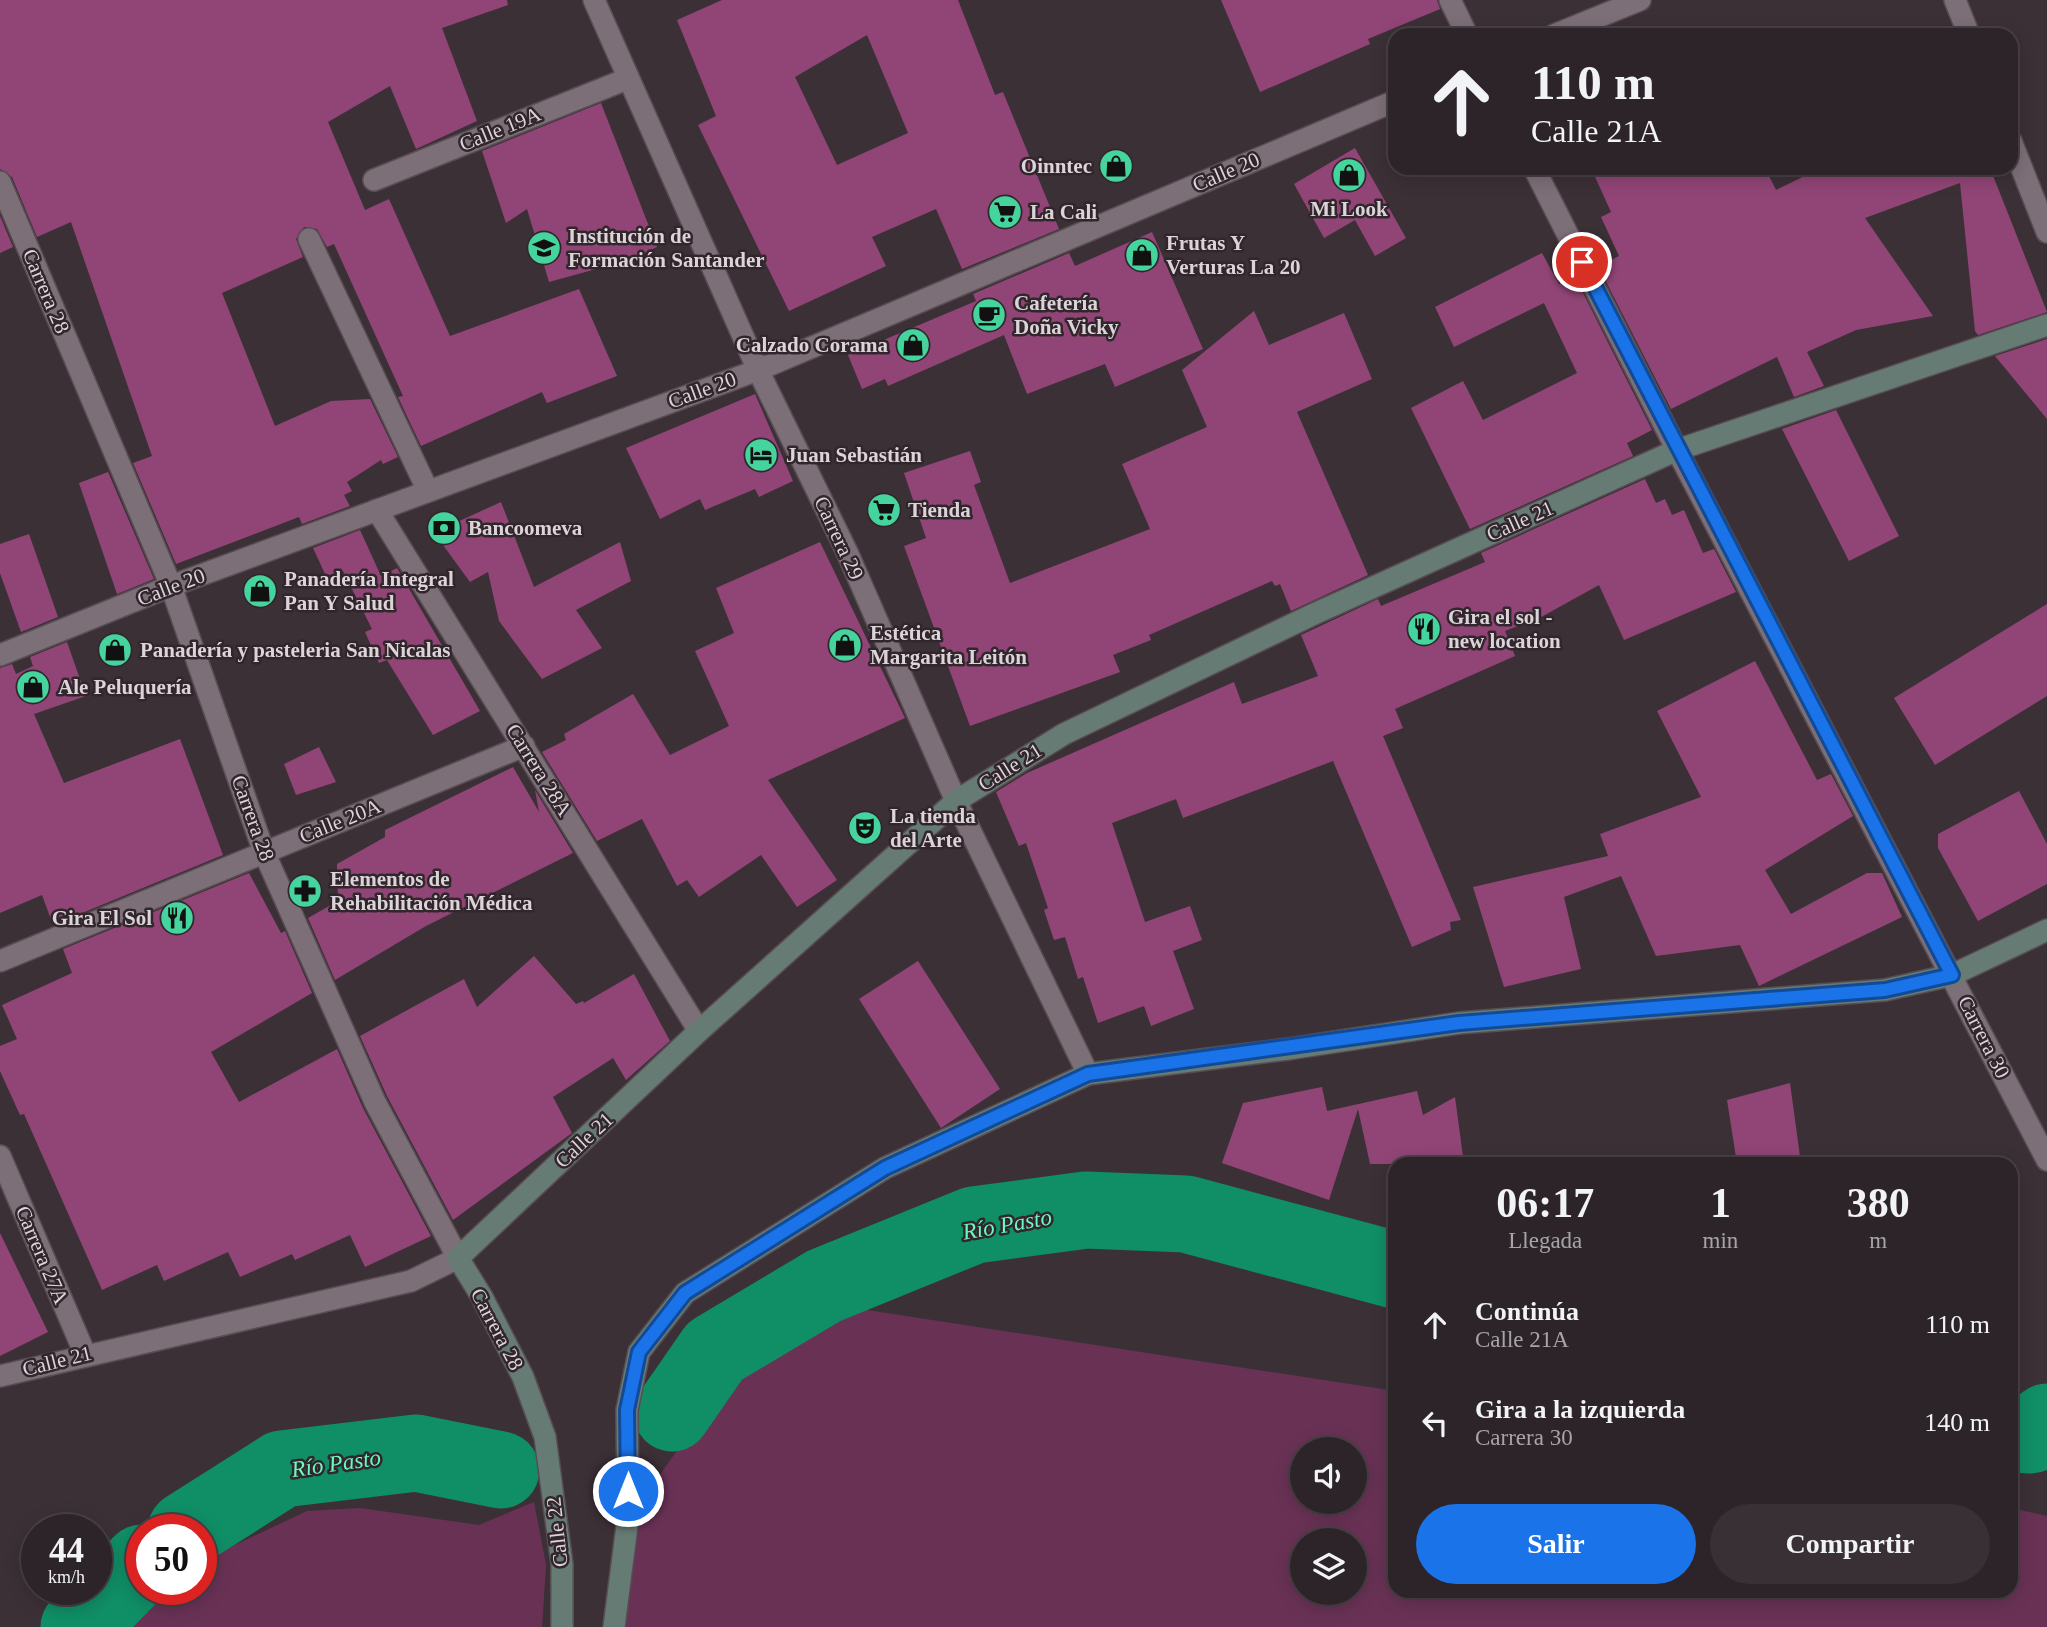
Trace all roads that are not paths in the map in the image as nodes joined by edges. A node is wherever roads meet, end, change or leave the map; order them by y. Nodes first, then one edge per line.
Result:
1 (594, 0) edge
2 (1450, 0) edge
3 (1640, 0) edge
4 (1955, 0) edge
5 (1464, 28) edge
6 (1570, 28) edge
7 (1966, 28) edge
8 (626, 79) junction
9 (1388, 104) edge
10 (2018, 159) edge
11 (1538, 175) edge
12 (374, 180) dead end
13 (0, 182) edge
14 (2047, 232) edge
15 (309, 239) dead end
16 (2047, 325) edge
17 (758, 370) junction
18 (1677, 450) junction
19 (428, 491) junction
20 (377, 510) junction
21 (171, 586) junction
22 (0, 655) edge
23 (524, 746) junction
24 (956, 801) junction
25 (264, 852) junction
26 (2047, 930) edge
27 (0, 961) edge
28 (1952, 975) junction
29 (699, 1031) junction
30 (1088, 1074) junction
31 (0, 1156) edge
32 (2047, 1160) edge
33 (458, 1258) junction
34 (85, 1354) junction
35 (0, 1376) edge
36 (545, 1437) joint
37 (562, 1627) edge
38 (614, 1627) edge

1 - 8 street, Carrera 29
2 - 5 street
3 - 6 street
4 - 7 street
8 - 12 street, Calle 19A
8 - 17 street, Carrera 29
9 - 17 street, Calle 20
10 - 14 street
11 - 18 street, Carrera 30
13 - 21 street, Carrera 28
15 - 19 street
16 - 18 main road, Calle 21
17 - 19 street, Calle 20
17 - 24 street, Carrera 29
18 - 24 main road, Calle 21
18 - 28 street, Carrera 30
19 - 20 street, Calle 20
20 - 21 street, Calle 20
20 - 23 street, Carrera 28A
21 - 22 street, Calle 20
21 - 25 street, Carrera 28
23 - 25 street, Calle 20A
23 - 29 street, Carrera 28A
24 - 29 main road, Calle 21
24 - 30 street, Carrera 29
25 - 27 street, Calle 20A
25 - 33 street, Carrera 28
26 - 28 main road
28 - 30 main road
28 - 32 street, Carrera 30
29 - 33 main road, Calle 21
30 - 38 main road
31 - 34 street, Carrera 27A
33 - 34 street, Calle 21
33 - 36 main road, Carrera 28
34 - 35 street, Calle 21
36 - 37 main road, Calle 22

